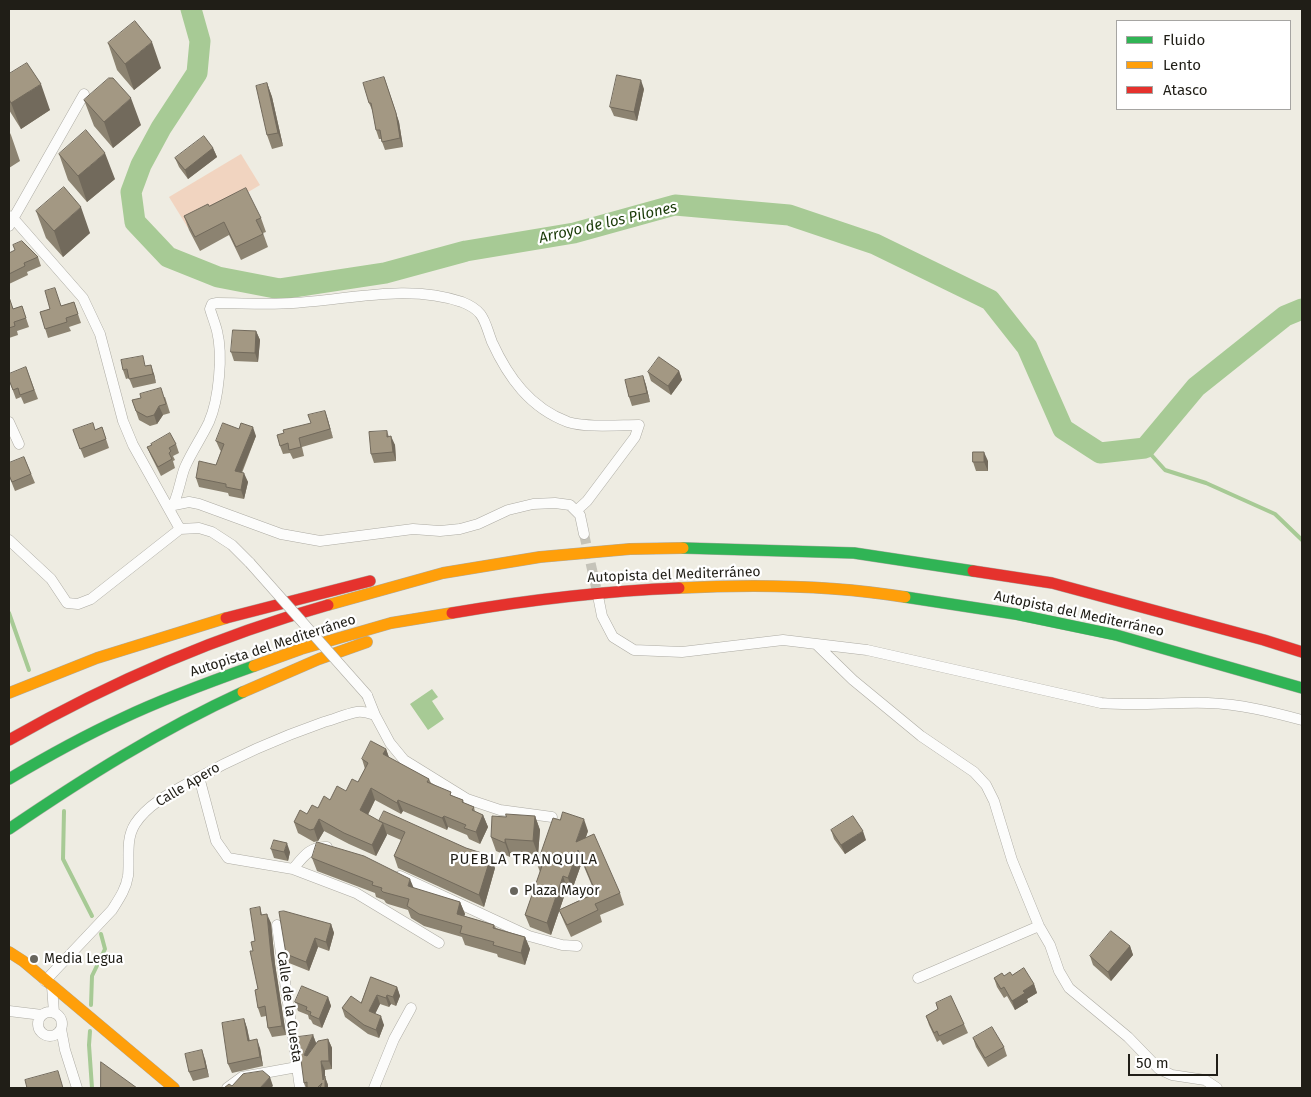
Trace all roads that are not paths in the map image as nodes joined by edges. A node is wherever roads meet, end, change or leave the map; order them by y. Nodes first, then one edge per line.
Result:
1 (84, 94) dead end
2 (10, 220) edge
3 (9, 422) edge
4 (19, 444) dead end
5 (172, 508) junction
6 (576, 511) junction
7 (180, 528) junction
8 (584, 534) tunnel mouth
9 (9, 540) edge
10 (443, 573) junction
11 (598, 596) tunnel mouth
12 (433, 616) junction
13 (816, 644) junction
14 (1302, 652) edge
15 (1302, 688) edge
16 (9, 693) edge
17 (375, 715) junction
18 (1302, 720) edge
19 (9, 740) edge
20 (199, 777) junction
21 (9, 779) edge
22 (552, 817) edge
23 (9, 830) edge
24 (336, 848) edge
25 (293, 869) junction
26 (394, 873) edge
27 (277, 925) dead end
28 (1040, 926) junction
29 (9, 943) edge
30 (439, 943) dead end
31 (578, 946) dead end
32 (9, 952) edge
33 (23, 961) junction
34 (918, 978) dead end
35 (49, 983) junction
36 (411, 1008) dead end
37 (14, 1011) edge
38 (54, 1012) junction
39 (42, 1015) junction
40 (39, 1029) junction
41 (61, 1029) junction
42 (48, 1036) junction
43 (65, 1050) junction
44 (298, 1068) junction
45 (77, 1088) edge
46 (174, 1088) edge
47 (228, 1088) edge
48 (300, 1088) edge
49 (374, 1088) edge
50 (1217, 1088) edge

1 - 2 street
2 - 5 street
3 - 4 street
5 - 6 street
5 - 6 street
5 - 7 street
6 - 8 street
7 - 9 street
7 - 17 street, bridge
10 - 14 main road, Autopista del Mediterráneo
10 - 16 main road
10 - 19 main road, Autopista del Mediterráneo
11 - 13 street
12 - 15 main road, Autopista del Mediterráneo
12 - 21 main road, Autopista del Mediterráneo
12 - 23 main road
13 - 18 street
13 - 28 street
17 - 20 street, Calle Apero
17 - 22 street
20 - 25 street
20 - 35 street, Calle Apero
24 - 25 street
25 - 30 street
26 - 31 street
27 - 44 street, Calle de la Cuesta
28 - 34 street
28 - 50 street
29 - 33 main road
32 - 33 main road
33 - 35 main road
35 - 38 street
35 - 46 main road
36 - 49 street
37 - 39 street
37 - 40 street
38 - 39 street
38 - 41 street
39 - 40 street
40 - 42 street
41 - 42 street
41 - 43 street
42 - 43 street
43 - 45 street
44 - 47 street
44 - 48 street, Calle de la Cuesta

